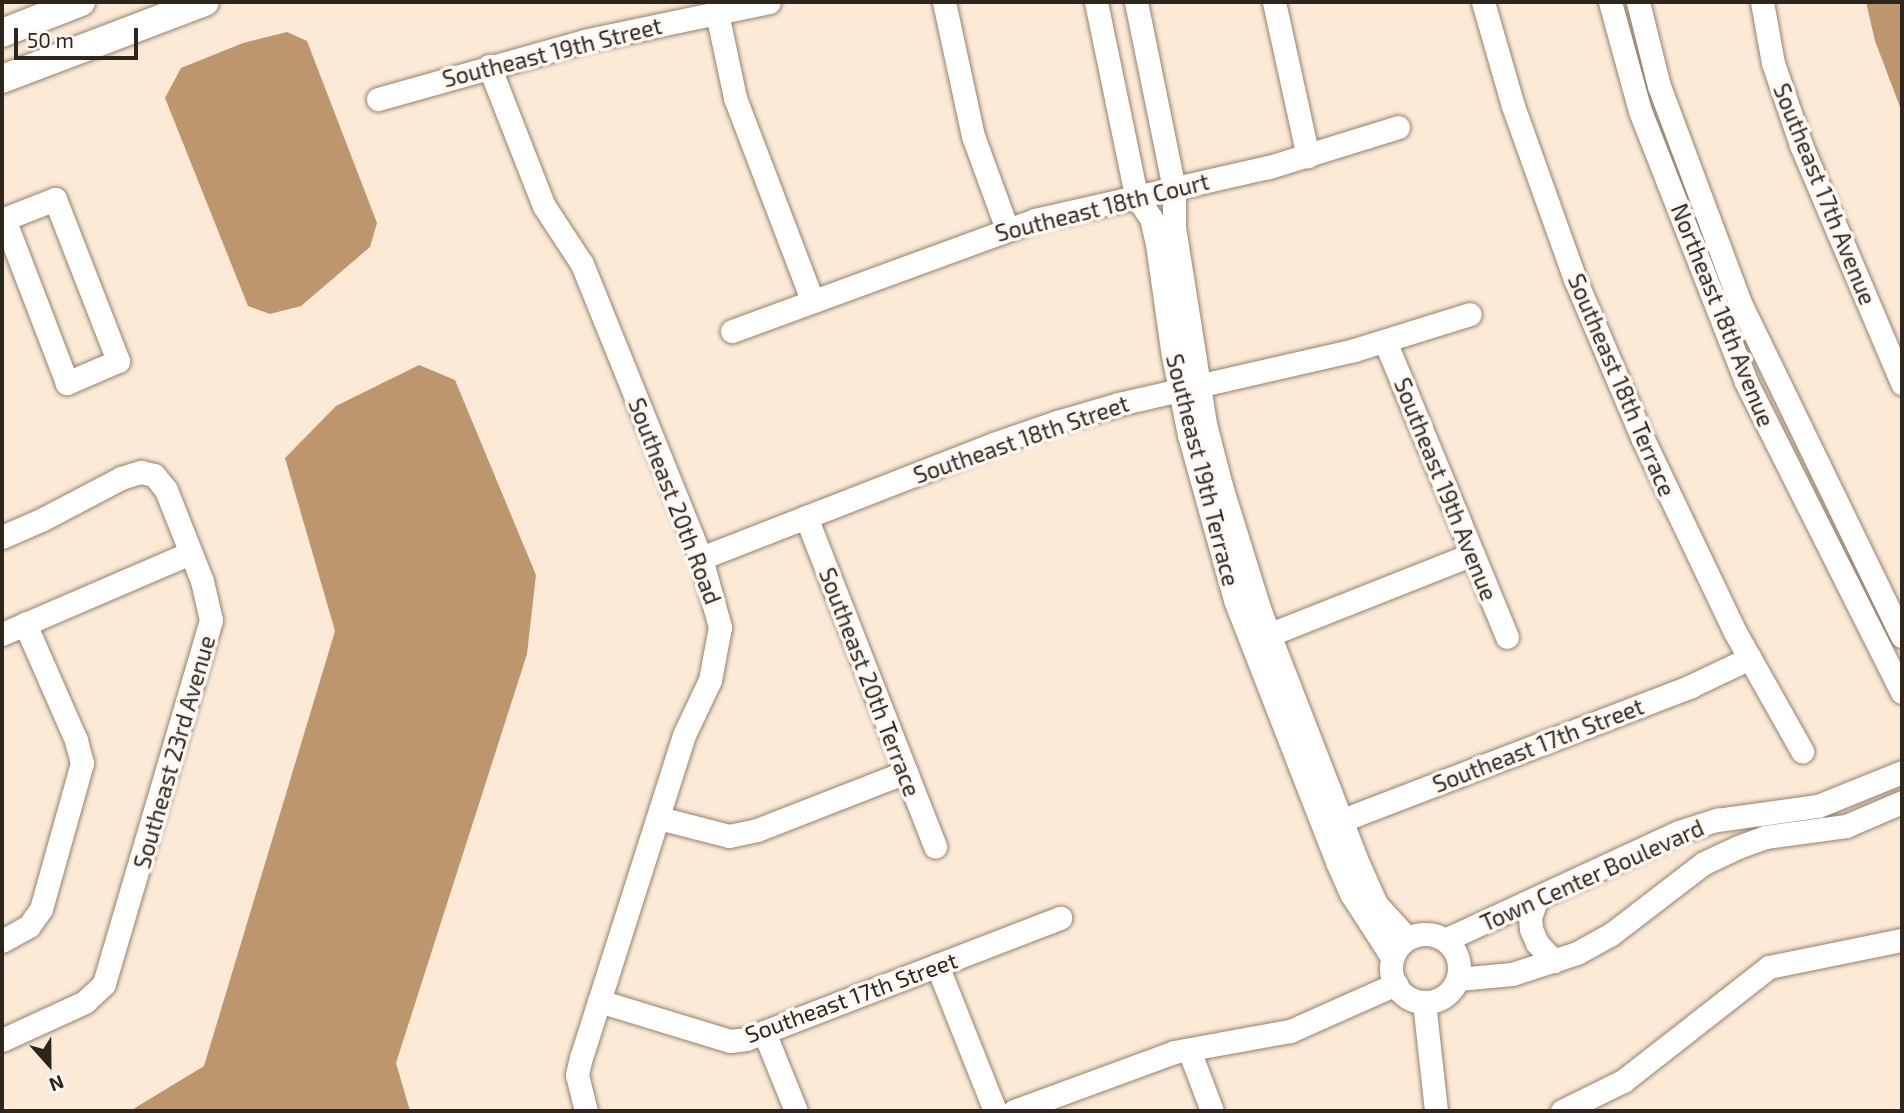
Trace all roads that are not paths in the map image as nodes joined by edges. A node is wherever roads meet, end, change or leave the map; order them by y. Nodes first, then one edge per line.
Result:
1 (81, 2) edge
2 (769, 2) edge
3 (944, 2) edge
4 (1096, 2) edge
5 (1136, 2) edge
6 (1274, 2) edge
7 (1482, 2) edge
8 (1610, 2) edge
9 (1638, 2) edge
10 (1762, 2) edge
11 (194, 4) edge
12 (150, 11) edge
13 (717, 13) junction
14 (2, 33) edge
15 (489, 66) junction
16 (2, 79) edge
17 (378, 99) dead end
18 (1398, 127) dead end
19 (1164, 136) junction
20 (1125, 144) junction
21 (1308, 156) junction
22 (1174, 188) junction
23 (1136, 196) junction
24 (1007, 229) junction
25 (11, 266) edge
26 (812, 300) junction
27 (1470, 314) dead end
28 (732, 331) dead end
29 (1385, 341) junction
30 (1902, 383) edge
31 (1190, 388) junction
32 (806, 517) junction
33 (2, 537) edge
34 (190, 553) junction
35 (1473, 554) junction
36 (701, 558) junction
37 (26, 624) junction
38 (2, 634) edge
39 (1902, 636) edge
40 (1507, 637) dead end
41 (1260, 638) junction
42 (1750, 659) junction
43 (1902, 692) edge
44 (1802, 751) dead end
45 (906, 772) junction
46 (1902, 772) edge
47 (1902, 802) edge
48 (659, 818) junction
49 (1333, 824) junction
50 (935, 847) dead end
51 (1537, 898) junction
52 (1060, 918) dead end
53 (1407, 938) junction
54 (1445, 940) junction
55 (1902, 940) edge
56 (2, 941) edge
57 (1392, 957) junction
58 (1554, 961) junction
59 (937, 965) junction
60 (1458, 979) junction
61 (1396, 984) junction
62 (599, 1002) junction
63 (1424, 1002) junction
64 (764, 1032) junction
65 (2, 1040) edge
66 (1189, 1050) junction
67 (586, 1111) edge
68 (796, 1111) edge
69 (995, 1111) edge
70 (1014, 1111) edge
71 (1212, 1111) edge
72 (1436, 1111) edge
73 (1562, 1111) edge

1 - 14 main road
2 - 13 street, Southeast 19th Street
3 - 24 street
4 - 20 street, Southeast 19th Terrace
5 - 19 street, Southeast 19th Terrace
6 - 21 street
7 - 42 street, Southeast 18th Terrace
8 - 43 street, Northeast 18th Avenue
9 - 39 street
10 - 30 street, Southeast 17th Avenue
11 - 12 main road
12 - 16 main road
13 - 15 street, Southeast 19th Street
13 - 26 street
15 - 17 street, Southeast 19th Street
15 - 36 street, Southeast 20th Road
18 - 21 street, Southeast 18th Court
19 - 20 street
19 - 22 street, Southeast 19th Terrace
20 - 23 street, Southeast 19th Terrace
21 - 22 street, Southeast 18th Court
22 - 23 street, Southeast 18th Court
22 - 31 street, Southeast 19th Terrace
23 - 24 street, Southeast 18th Court
23 - 31 street, Southeast 19th Terrace
24 - 26 street, Southeast 18th Court
25 - 25 street
26 - 28 street, Southeast 18th Court
27 - 29 street, Southeast 18th Street
29 - 31 street, Southeast 18th Street
29 - 35 street, Southeast 19th Avenue
31 - 32 street, Southeast 18th Street
31 - 41 street, Southeast 19th Terrace
32 - 36 street, Southeast 18th Street
32 - 45 street, Southeast 20th Terrace
33 - 34 street, Southeast 23rd Avenue
34 - 37 street
34 - 65 street, Southeast 23rd Avenue
35 - 40 street, Southeast 19th Avenue
35 - 41 street
36 - 48 street, Southeast 20th Road
37 - 38 street
37 - 56 street
41 - 49 street, Southeast 19th Terrace
42 - 44 street, Southeast 18th Terrace
42 - 49 street, Southeast 17th Street
45 - 48 street
45 - 50 street, Southeast 20th Terrace
46 - 51 street, Town Center Boulevard
47 - 58 street, Town Center Boulevard
48 - 62 street, Southeast 20th Road
49 - 53 street, Southeast 19th Terrace
49 - 57 street, Southeast 19th Terrace
51 - 54 street, Town Center Boulevard
51 - 58 street
52 - 59 street, Southeast 17th Street
53 - 54 street
53 - 57 street
54 - 60 street
55 - 73 street
57 - 61 street
58 - 60 street, Town Center Boulevard
59 - 64 street, Southeast 17th Street
59 - 69 street
60 - 63 street
61 - 63 street
61 - 66 street
62 - 64 street, Southeast 17th Street
62 - 67 street, Southeast 20th Road
63 - 72 street
64 - 68 street
66 - 70 street
66 - 71 street

